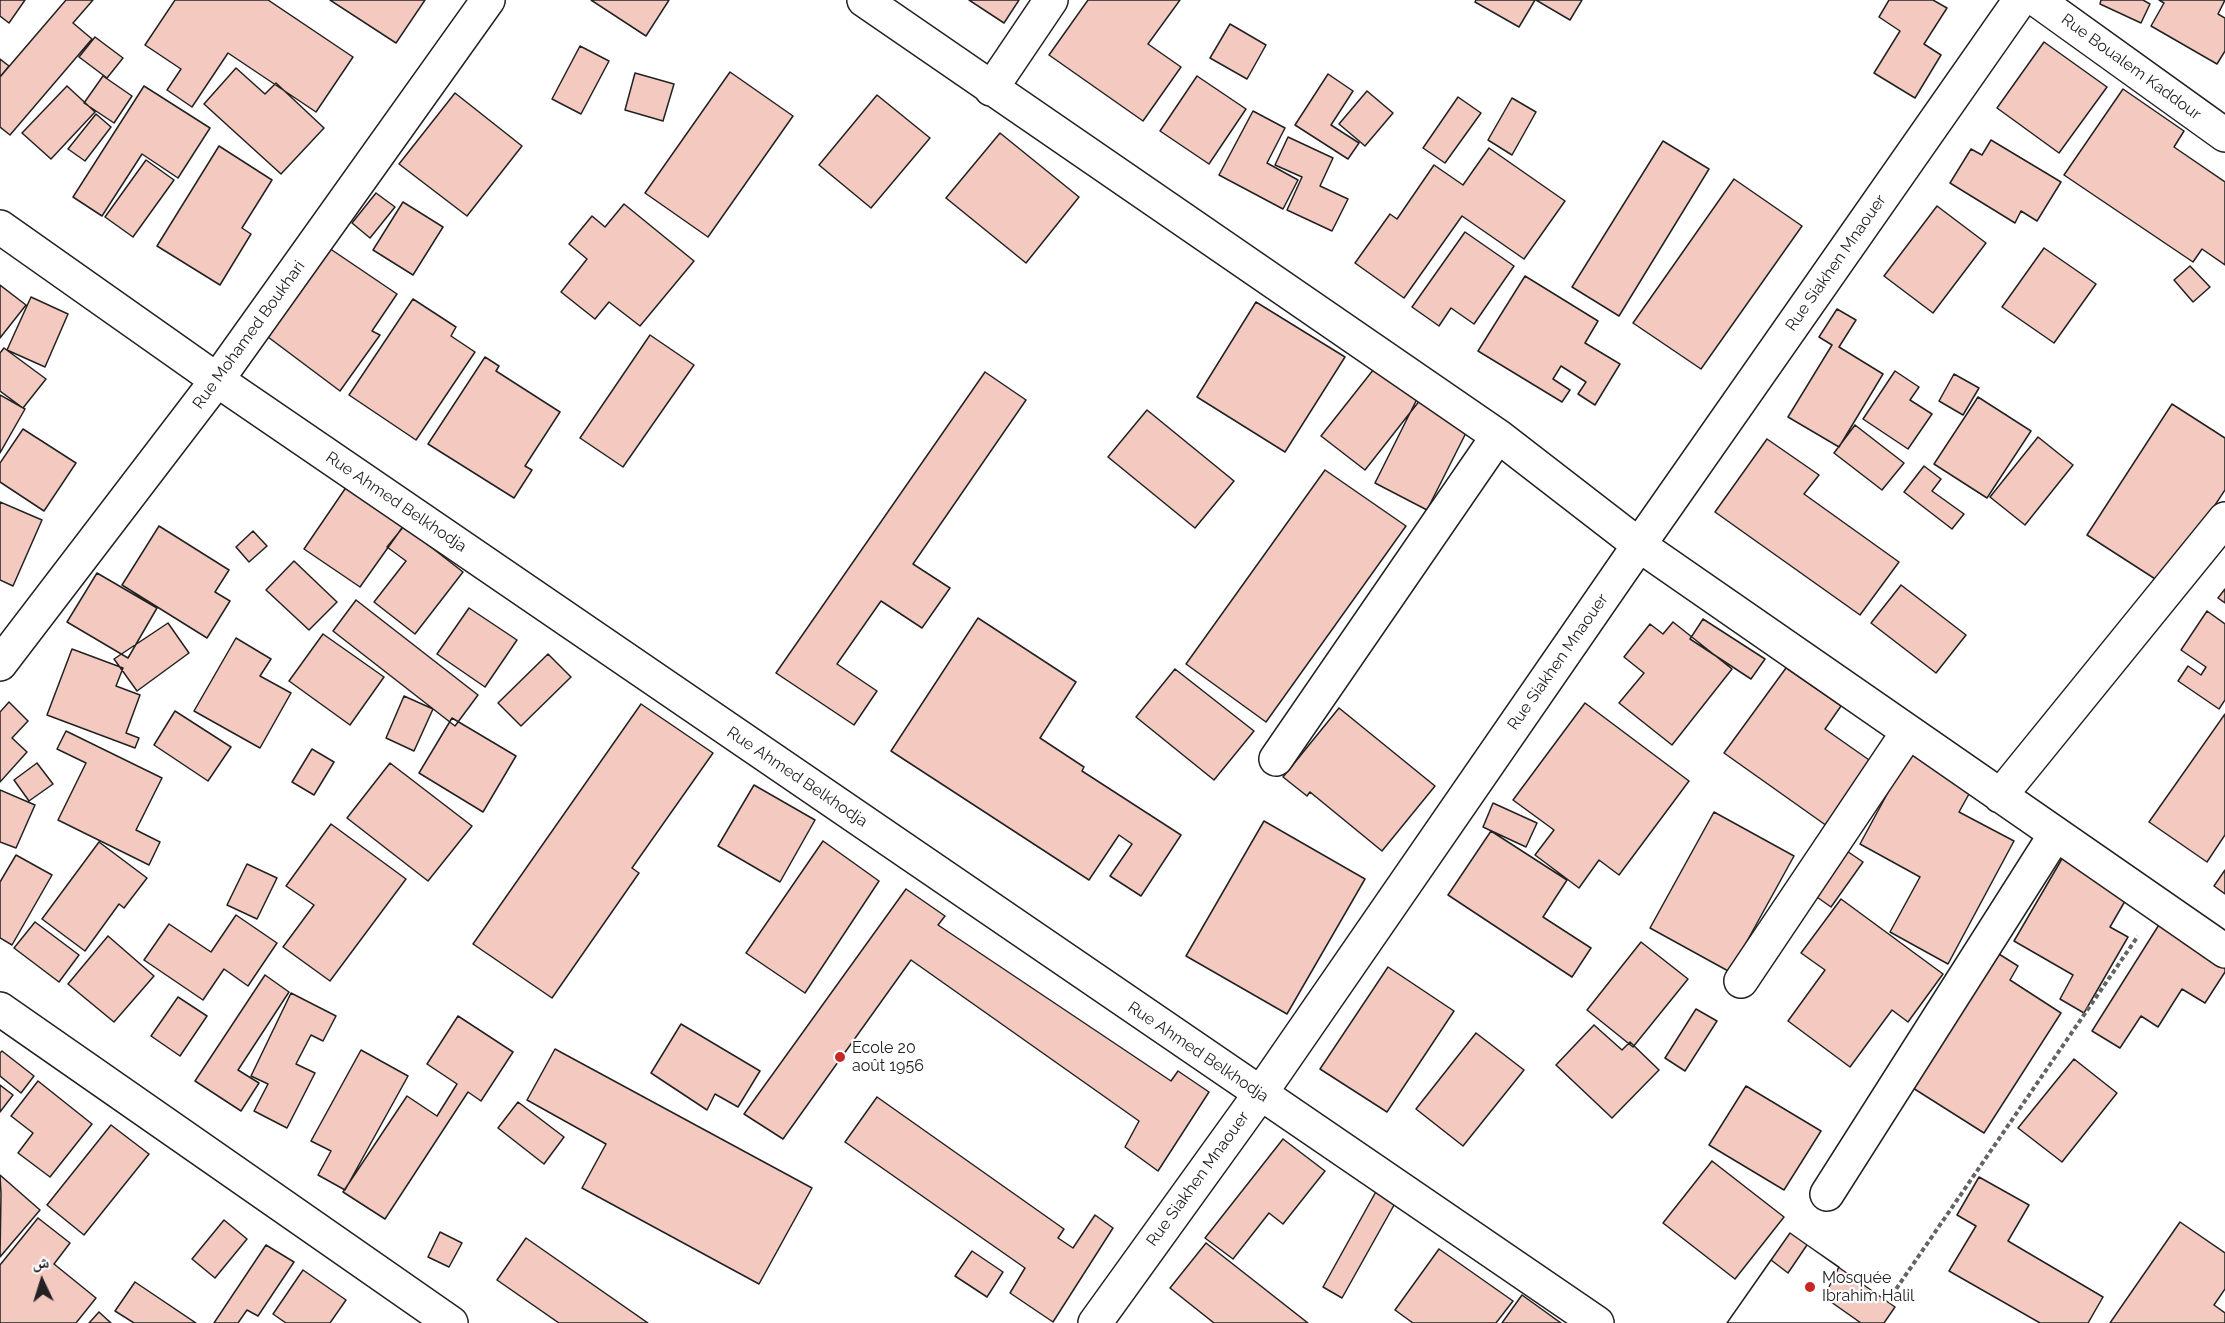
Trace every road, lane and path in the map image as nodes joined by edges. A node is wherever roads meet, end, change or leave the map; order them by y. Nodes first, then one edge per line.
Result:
1 (488, 0) edge
2 (864, 0) edge
3 (1051, 0) edge
4 (2020, 0) edge
5 (2037, 0) edge
6 (991, 89) junction
7 (2225, 135) edge
8 (0, 227) edge
9 (218, 380) junction
10 (1498, 436) junction
11 (2225, 519) edge
12 (1639, 545) junction
13 (0, 664) edge
14 (1908, 732) junction
15 (1276, 759) dead end
16 (2001, 796) junction
17 (2055, 835) junction
18 (2159, 905) junction
19 (2225, 951) edge
20 (1741, 981) dead end
21 (0, 1009) edge
22 (1260, 1094) junction
23 (1827, 1194) dead end
24 (1892, 1295) dead end
25 (451, 1323) edge
26 (1095, 1323) edge
27 (1597, 1323) edge

1 - 9 street, Rue Mohamed Boukhari
2 - 6 street
3 - 6 street
4 - 12 street, Rue Siakhen Mnaouer
5 - 7 street, Rue Boualem Kaddour
6 - 10 street
8 - 9 street, Rue Ahmed Belkhodja
9 - 13 street, Rue Mohamed Boukhari
9 - 22 street, Rue Ahmed Belkhodja
10 - 12 street
10 - 15 street
11 - 16 street
12 - 14 street
12 - 22 street, Rue Siakhen Mnaouer
14 - 16 street
14 - 20 street
16 - 17 street
17 - 18 street
17 - 23 street
18 - 19 street
18 - 24 path
21 - 25 street
22 - 26 street, Rue Siakhen Mnaouer
22 - 27 street, Rue Ahmed Belkhodja

